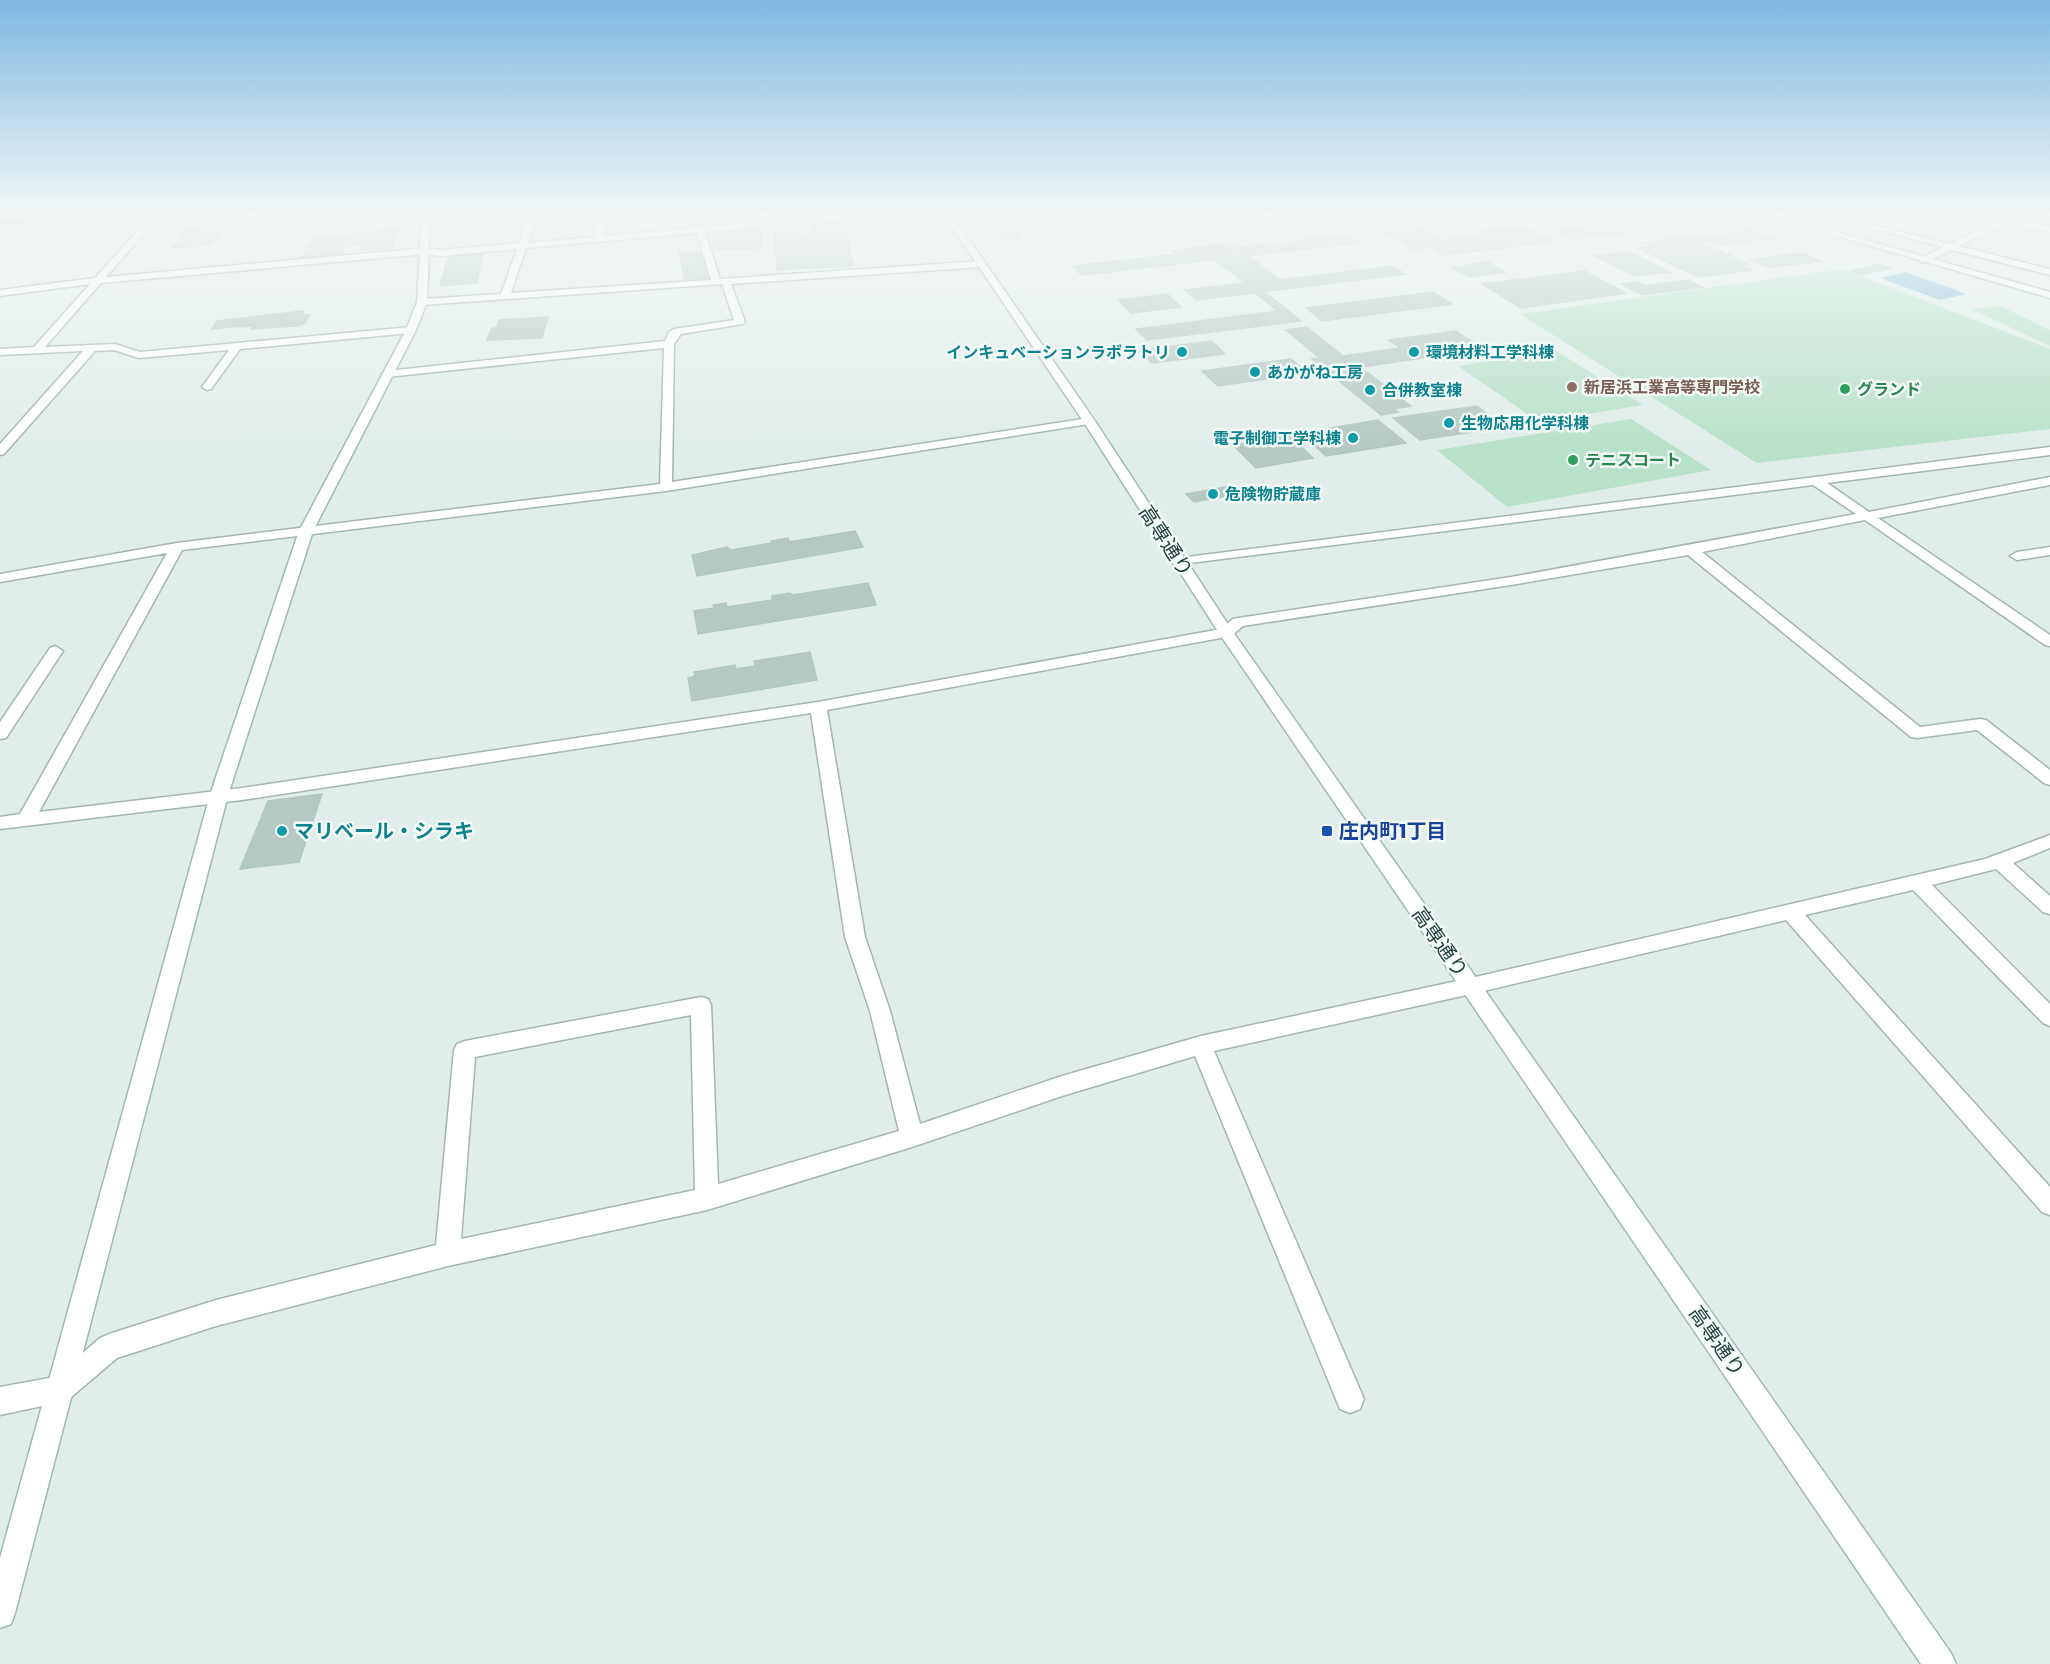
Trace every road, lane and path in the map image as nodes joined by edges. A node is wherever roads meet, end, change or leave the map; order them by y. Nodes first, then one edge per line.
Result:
1 (88, 293) edge
2 (423, 293) edge
3 (507, 293) edge
4 (568, 293) edge
5 (726, 293) edge
6 (1001, 293) edge
7 (505, 297) junction
8 (422, 302) junction
9 (411, 330) junction
10 (669, 344) junction
11 (237, 346) junction
12 (92, 348) junction
13 (38, 349) junction
14 (0, 352) edge
15 (387, 374) junction
16 (207, 387) dead end
17 (1089, 421) junction
18 (0, 451) edge
19 (2050, 451) edge
20 (1816, 481) junction
21 (2050, 481) edge
22 (666, 487) junction
23 (1866, 515) junction
24 (306, 531) junction
25 (177, 547) junction
26 (1690, 550) junction
27 (2050, 552) edge
28 (2017, 556) dead end
29 (1179, 562) junction
30 (0, 578) edge
31 (1226, 633) junction
32 (2050, 642) edge
33 (55, 651) dead end
34 (818, 707) junction
35 (0, 734) edge
36 (2050, 778) edge
37 (219, 795) junction
38 (26, 820) junction
39 (0, 823) edge
40 (2050, 841) edge
41 (1999, 861) junction
42 (1917, 882) junction
43 (2050, 907) edge
44 (1790, 912) junction
45 (1471, 986) junction
46 (2050, 1017) edge
47 (1201, 1045) junction
48 (912, 1137) junction
49 (707, 1199) junction
50 (2050, 1204) edge
51 (448, 1254) junction
52 (61, 1389) junction
53 (1350, 1399) dead end
54 (0, 1401) edge
55 (0, 1613) edge
56 (1940, 1664) edge

1 - 13 street
2 - 8 street
3 - 7 street
4 - 7 street
5 - 10 street
6 - 17 street, 高専通り
7 - 8 street
8 - 9 street
9 - 11 street
9 - 15 street
10 - 15 street
10 - 22 street
11 - 12 street
11 - 16 street
12 - 13 street
12 - 18 street
13 - 14 street
15 - 24 street
17 - 22 street
17 - 29 street, 高専通り
19 - 20 street
20 - 23 street
20 - 29 street
21 - 23 street
22 - 24 street
23 - 26 street
23 - 32 street
24 - 25 street
24 - 37 street
25 - 30 street
25 - 38 street
26 - 31 street
26 - 36 street
27 - 28 street
29 - 31 street, 高専通り
31 - 34 street
31 - 45 street, 高専通り
33 - 35 street
34 - 37 street
34 - 48 street
37 - 38 street
37 - 52 street
38 - 39 street
40 - 41 street
41 - 42 street
41 - 43 street
42 - 44 street
42 - 46 street
44 - 45 street
44 - 50 street
45 - 47 street
45 - 56 street, 高専通り
47 - 48 street
47 - 53 street
48 - 49 street
49 - 51 street
49 - 51 street
51 - 52 street
52 - 54 street
52 - 55 street

